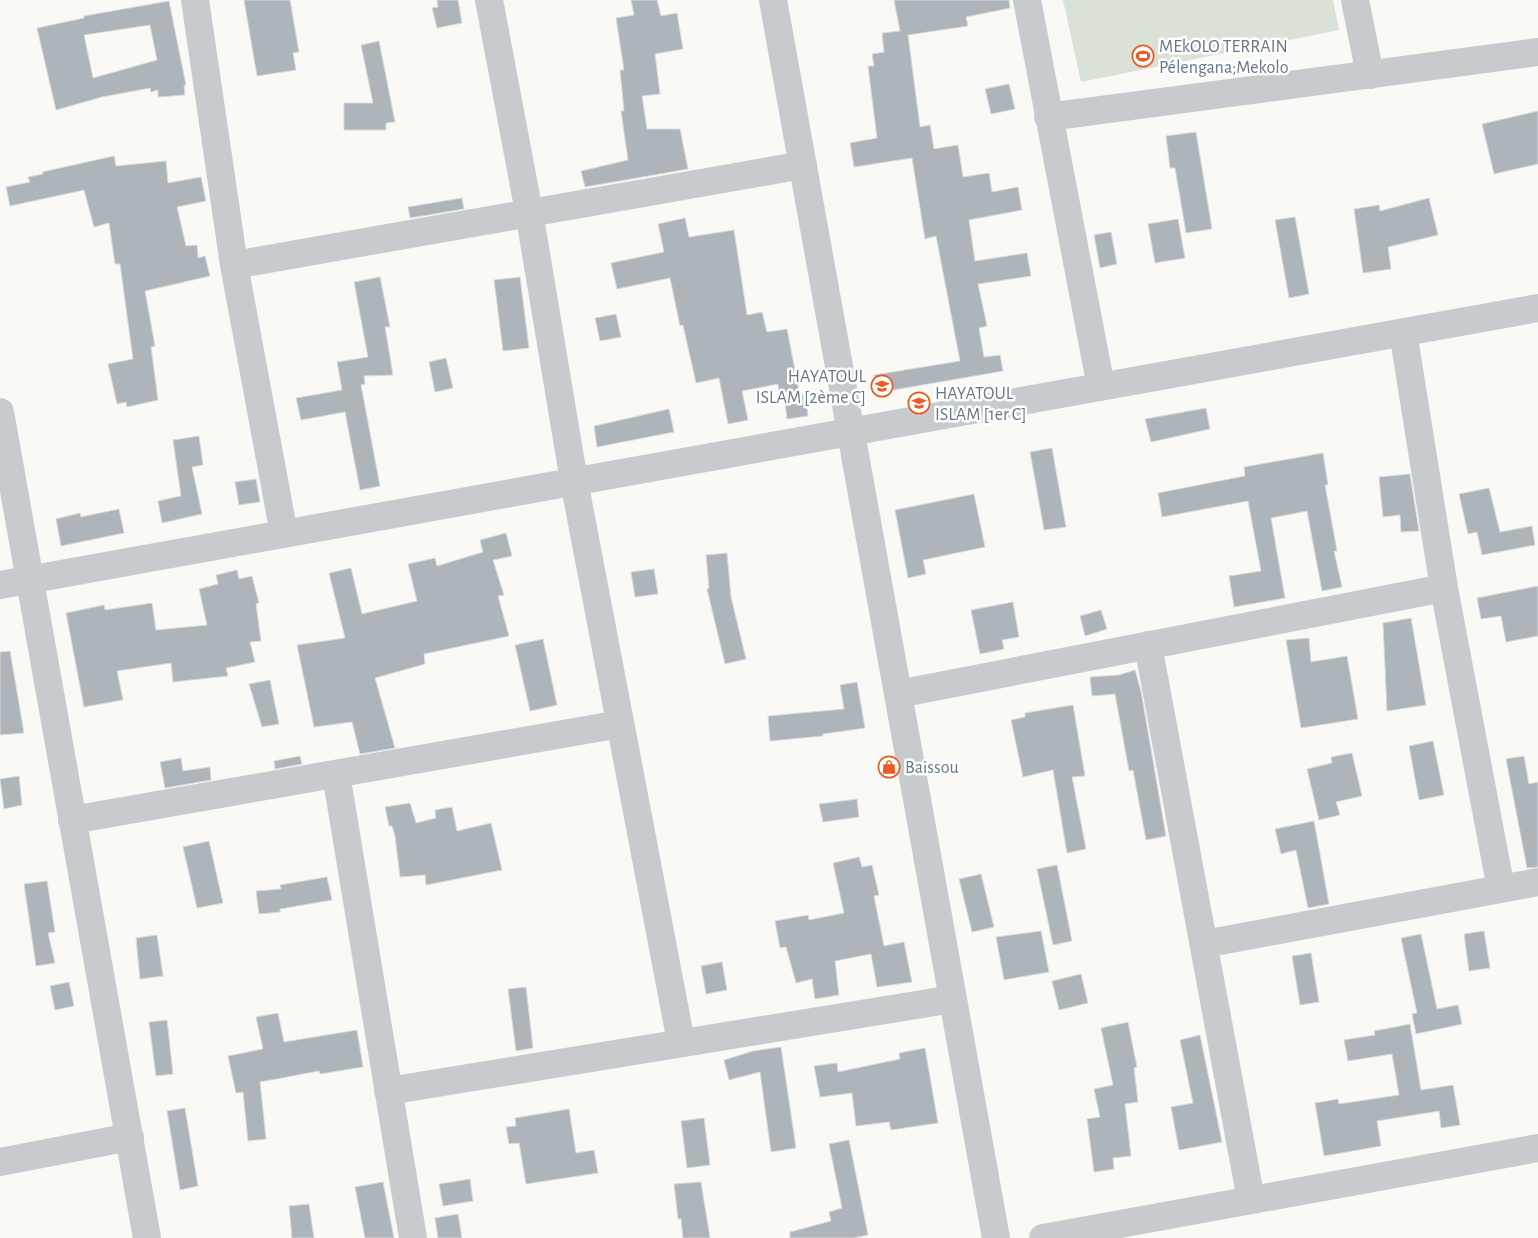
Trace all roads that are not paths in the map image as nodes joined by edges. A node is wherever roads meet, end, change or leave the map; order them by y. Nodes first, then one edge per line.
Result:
1 (195, 0) edge
2 (489, 0) edge
3 (774, 0) edge
4 (1027, 0) edge
5 (1355, 0) edge
6 (1538, 52) edge
7 (1370, 74) junction
8 (1048, 117) junction
9 (803, 165) junction
10 (529, 212) junction
11 (234, 265) junction
12 (1538, 308) edge
13 (1403, 332) junction
14 (1102, 387) junction
15 (0, 412) edge
16 (850, 432) junction
17 (574, 482) junction
18 (284, 534) junction
19 (29, 579) junction
20 (0, 585) edge
21 (1444, 588) junction
22 (1148, 645) junction
23 (898, 694) junction
24 (620, 724) junction
25 (336, 774) junction
26 (72, 820) junction
27 (1538, 882) edge
28 (1501, 889) junction
29 (1204, 944) junction
30 (953, 999) junction
31 (682, 1042) junction
32 (388, 1091) junction
33 (130, 1137) junction
34 (1538, 1148) edge
35 (0, 1162) edge
36 (1251, 1200) junction
37 (147, 1238) edge
38 (413, 1238) edge
39 (996, 1238) edge
40 (1043, 1238) edge

1 - 11 street
2 - 10 street
3 - 9 street
4 - 8 street
5 - 7 street
6 - 7 street
7 - 8 street
8 - 14 street
9 - 10 street
9 - 16 street
10 - 11 street
10 - 17 street
11 - 18 street
12 - 13 street
13 - 14 street
13 - 21 street
14 - 16 street
15 - 19 street
16 - 17 street
16 - 23 street
17 - 18 street
17 - 24 street
18 - 19 street
19 - 20 street
19 - 26 street
21 - 22 street
21 - 28 street
22 - 23 street
22 - 29 street
23 - 30 street
24 - 25 street
24 - 31 street
25 - 26 street
25 - 32 street
26 - 33 street
27 - 28 street
28 - 29 street
29 - 36 street
30 - 31 street
30 - 39 street
31 - 32 street
32 - 38 street
33 - 35 street
33 - 37 street
34 - 36 street
36 - 40 street

